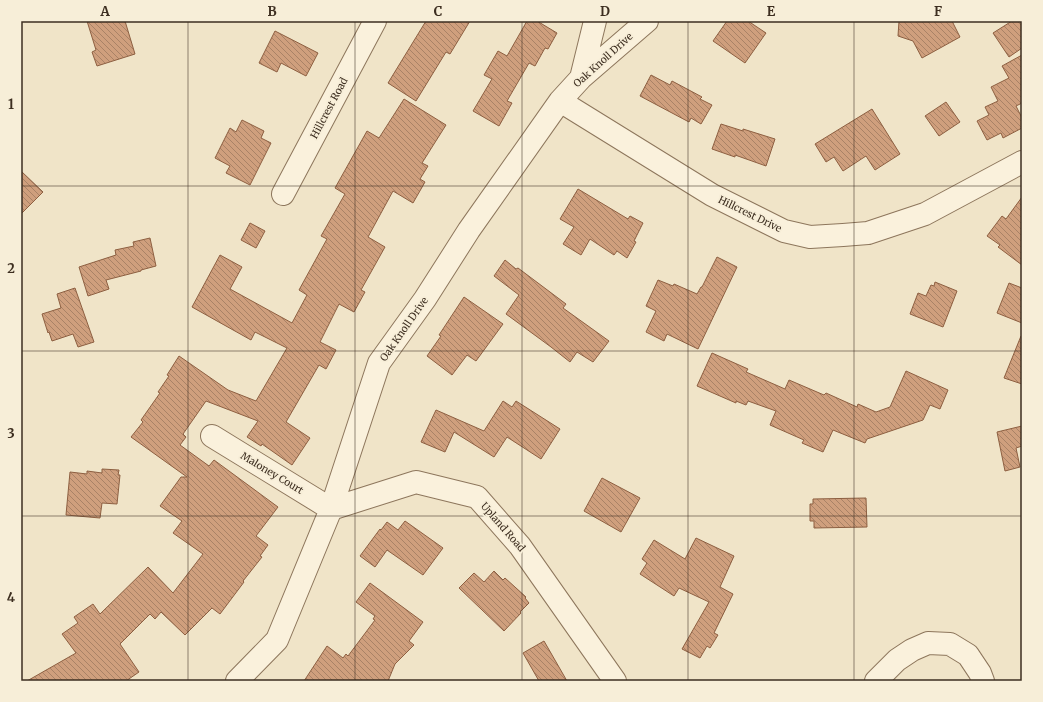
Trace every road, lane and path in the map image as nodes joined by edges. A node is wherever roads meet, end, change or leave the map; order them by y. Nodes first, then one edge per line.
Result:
1 (375, 21) edge
2 (594, 21) edge
3 (647, 21) edge
4 (580, 78) junction
5 (560, 101) junction
6 (1022, 162) edge
7 (283, 194) dead end
8 (212, 436) dead end
9 (331, 509) junction
10 (237, 681) edge
11 (615, 681) edge
12 (876, 681) edge
13 (983, 681) edge

1 - 7 street, Hillcrest Road
2 - 4 street
3 - 4 street, Oak Knoll Drive
4 - 5 street, Oak Knoll Drive
5 - 6 street, Hillcrest Drive
5 - 9 street, Oak Knoll Drive
8 - 9 street, Maloney Court
9 - 10 street, Oak Knoll Drive
9 - 11 street, Upland Road
12 - 13 street

